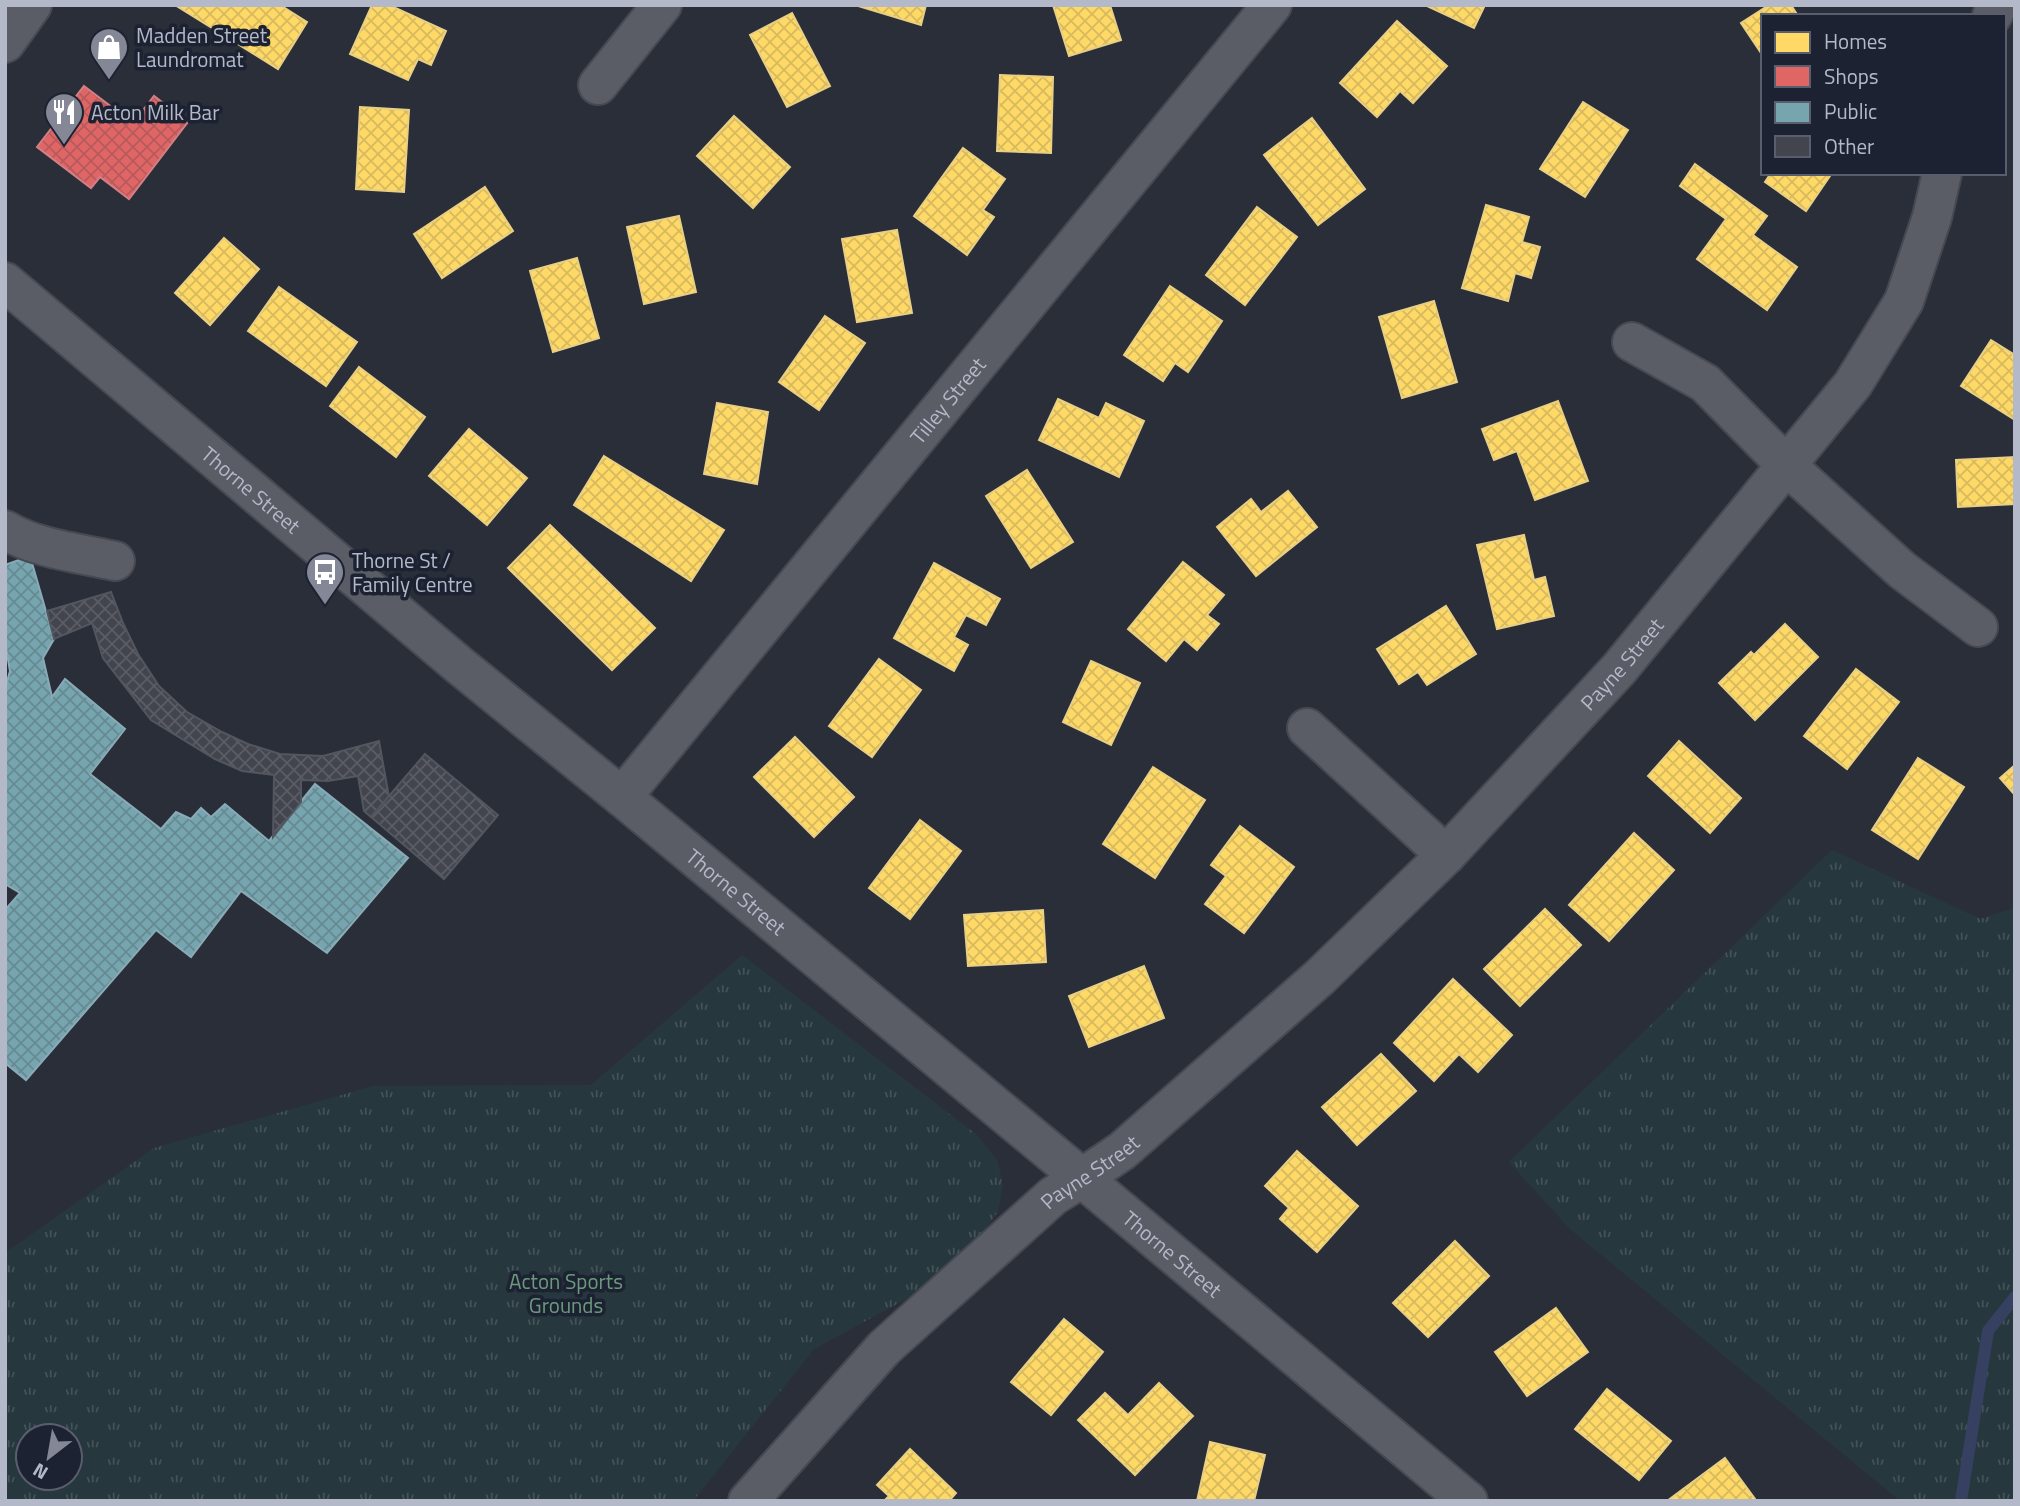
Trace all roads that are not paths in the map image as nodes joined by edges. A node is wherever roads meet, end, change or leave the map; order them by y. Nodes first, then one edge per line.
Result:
1 (33, 5) edge
2 (662, 5) edge
3 (1264, 8) edge
4 (5, 43) edge
5 (598, 85) dead end
6 (1942, 175) edge
7 (5, 282) edge
8 (1632, 342) dead end
9 (1787, 466) junction
10 (5, 530) edge
11 (115, 561) dead end
12 (1978, 627) dead end
13 (1307, 728) dead end
14 (622, 797) junction
15 (1446, 855) junction
16 (1082, 1178) junction
17 (748, 1501) edge
18 (1468, 1501) edge

1 - 4 street
2 - 5 street
3 - 14 street, Tilley Street
6 - 9 street, Payne Street
7 - 14 street, Thorne Street
8 - 9 street
9 - 12 street
9 - 15 street, Payne Street
10 - 11 street
13 - 15 street
14 - 16 street, Thorne Street
15 - 16 street, Payne Street
16 - 17 street, Payne Street
16 - 18 street, Thorne Street

